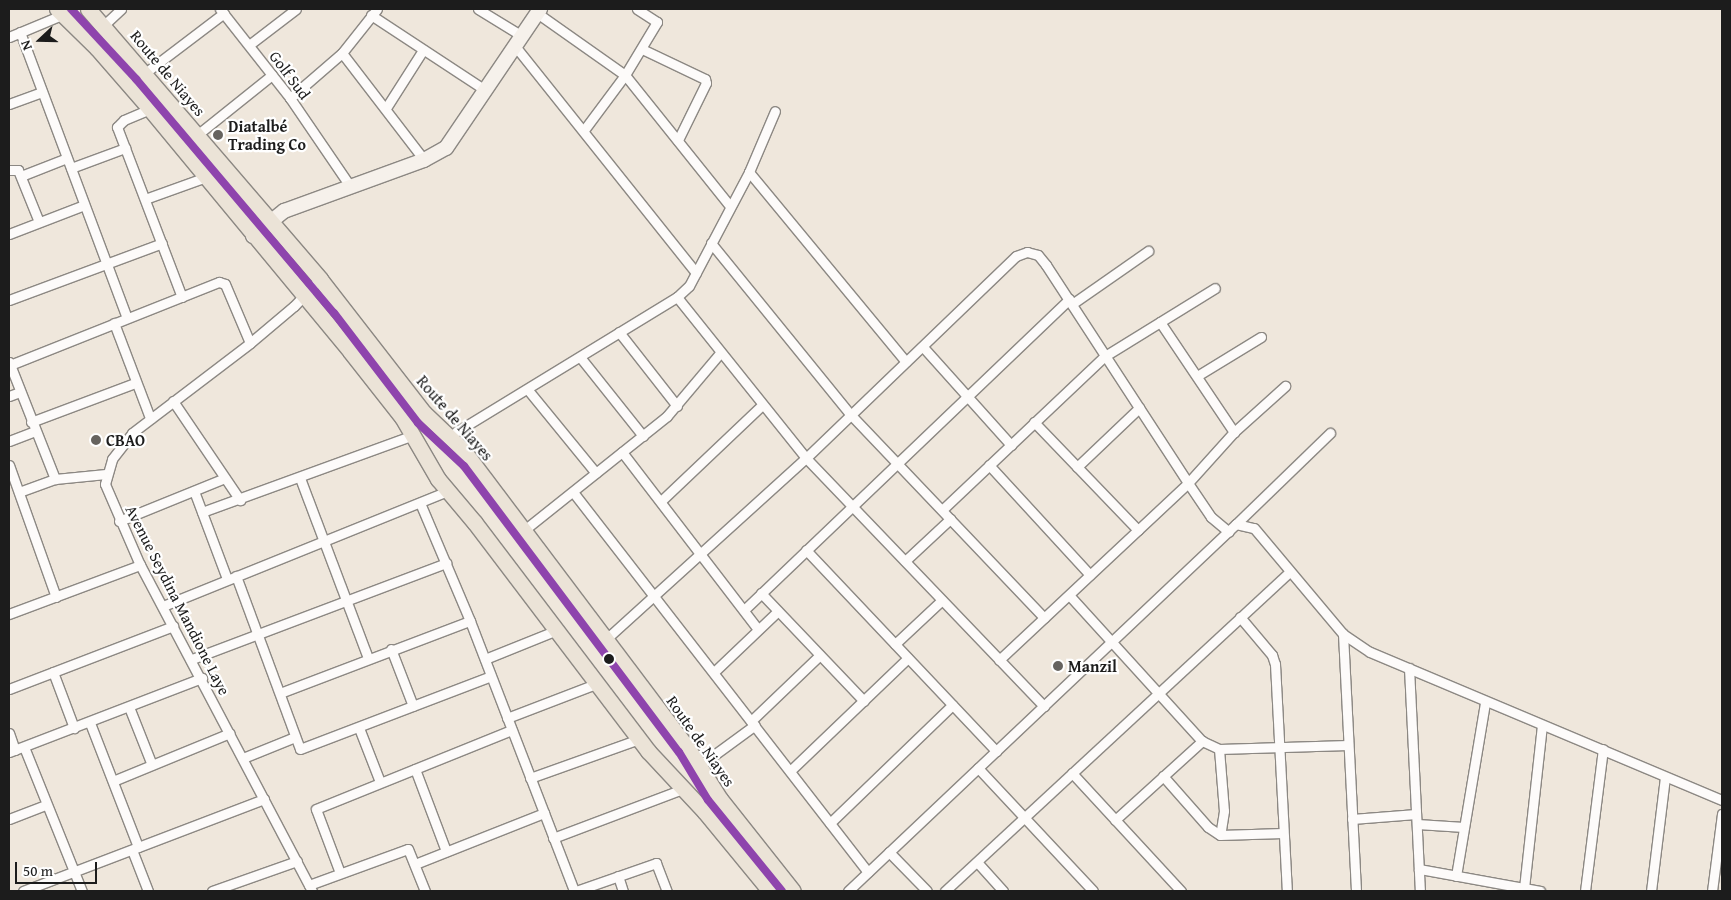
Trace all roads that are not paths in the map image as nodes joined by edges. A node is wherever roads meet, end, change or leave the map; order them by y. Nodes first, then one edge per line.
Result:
1 (88, 9) edge
2 (121, 9) edge
3 (296, 9) edge
4 (478, 9) edge
5 (637, 9) edge
6 (222, 11) edge
7 (539, 11) edge
8 (60, 12) edge
9 (374, 12) edge
10 (104, 24) junction
11 (20, 32) junction
12 (9, 37) edge
13 (519, 41) junction
14 (249, 45) junction
15 (642, 49) junction
16 (424, 50) junction
17 (342, 53) junction
18 (145, 73) junction
19 (272, 75) junction
20 (625, 75) junction
21 (485, 90) junction
22 (42, 92) junction
23 (290, 98) junction
24 (9, 104) edge
25 (386, 108) junction
26 (150, 109) junction
27 (775, 111) dead end
28 (584, 130) junction
29 (197, 135) junction
30 (678, 140) junction
31 (125, 148) junction
32 (67, 158) junction
33 (424, 160) junction
34 (71, 168) junction
35 (9, 170) edge
36 (749, 172) junction
37 (21, 176) junction
38 (206, 177) junction
39 (350, 186) junction
40 (145, 199) junction
41 (84, 205) junction
42 (730, 206) junction
43 (271, 221) junction
44 (39, 222) junction
45 (9, 234) edge
46 (253, 236) junction
47 (711, 242) junction
48 (162, 243) junction
49 (1148, 250) dead end
50 (106, 263) junction
51 (696, 273) junction
52 (320, 278) junction
53 (1215, 288) dead end
54 (182, 297) junction
55 (304, 297) junction
56 (677, 297) junction
57 (9, 300) edge
58 (1070, 302) junction
59 (127, 318) junction
60 (1160, 322) junction
61 (114, 324) junction
62 (619, 332) junction
63 (1261, 337) dead end
64 (250, 343) junction
65 (923, 347) junction
66 (720, 353) junction
67 (1105, 356) junction
68 (580, 357) junction
69 (906, 362) junction
70 (9, 364) edge
71 (1196, 376) junction
72 (135, 383) junction
73 (1285, 386) dead end
74 (528, 390) junction
75 (20, 392) junction
76 (9, 396) edge
77 (967, 396) junction
78 (172, 401) junction
79 (762, 405) junction
80 (677, 406) junction
81 (1139, 408) junction
82 (851, 415) junction
83 (150, 418) junction
84 (31, 422) junction
85 (1034, 422) junction
86 (35, 432) junction
87 (1234, 432) junction
88 (1330, 433) dead end
89 (413, 435) junction
90 (451, 435) junction
91 (643, 436) junction
92 (9, 441) edge
93 (1011, 445) junction
94 (622, 452) junction
95 (806, 458) junction
96 (897, 463) junction
97 (9, 465) edge
98 (989, 465) junction
99 (1077, 467) junction
100 (596, 473) junction
101 (106, 474) junction
102 (225, 478) junction
103 (300, 478) junction
104 (55, 479) junction
105 (1188, 483) junction
106 (194, 491) junction
107 (447, 491) junction
108 (19, 492) junction
109 (573, 492) junction
110 (240, 500) junction
111 (661, 501) junction
112 (420, 503) junction
113 (852, 506) junction
114 (942, 510) junction
115 (202, 512) junction
116 (950, 519) junction
117 (119, 521) junction
118 (1236, 524) junction
119 (1138, 530) junction
120 (523, 531) junction
121 (1229, 532) junction
122 (323, 542) junction
123 (806, 550) junction
124 (700, 552) junction
125 (905, 561) junction
126 (446, 563) junction
127 (140, 565) junction
128 (1289, 572) junction
129 (1090, 575) junction
130 (236, 576) junction
131 (226, 580) junction
132 (761, 593) junction
133 (654, 594) junction
134 (1069, 595) junction
135 (56, 597) junction
136 (942, 600) junction
137 (345, 601) junction
138 (163, 606) junction
139 (744, 610) junction
140 (778, 611) junction
141 (9, 614) edge
142 (1240, 617) junction
143 (1044, 618) junction
144 (470, 622) junction
145 (173, 626) junction
146 (758, 629) junction
147 (557, 630) junction
148 (258, 633) junction
149 (1342, 634) junction
150 (604, 640) junction
151 (1112, 642) junction
152 (895, 644) junction
153 (391, 649) junction
154 (820, 655) junction
155 (368, 658) junction
156 (908, 658) junction
157 (192, 659) junction
158 (485, 659) junction
159 (1000, 660) junction
160 (1409, 668) junction
161 (53, 672) junction
162 (714, 672) junction
163 (491, 676) junction
164 (202, 678) junction
165 (598, 683) junction
166 (9, 689) edge
167 (280, 692) junction
168 (1158, 693) junction
169 (864, 700) junction
170 (1485, 702) junction
171 (952, 704) junction
172 (413, 706) junction
173 (1044, 706) junction
174 (129, 707) junction
175 (507, 718) junction
176 (90, 723) junction
177 (753, 723) junction
178 (1542, 726) junction
179 (74, 728) junction
180 (359, 728) junction
181 (512, 730) junction
182 (9, 733) edge
183 (230, 733) junction
184 (295, 737) junction
185 (639, 739) junction
186 (1202, 741) junction
187 (1348, 745) junction
188 (1280, 748) junction
189 (1219, 749) junction
190 (1603, 749) junction
191 (16, 750) edge
192 (996, 751) junction
193 (243, 758) junction
194 (152, 765) junction
195 (699, 766) junction
196 (978, 768) junction
197 (415, 769) junction
198 (790, 771) junction
199 (1072, 773) junction
200 (1163, 776) junction
201 (1665, 777) junction
202 (530, 778) junction
203 (113, 781) junction
204 (380, 782) junction
205 (683, 789) junction
206 (264, 799) junction
207 (1722, 800) edge
208 (46, 805) junction
209 (544, 813) junction
210 (1416, 814) junction
211 (1722, 814) edge
212 (1024, 818) junction
213 (1352, 818) junction
214 (9, 820) edge
215 (1115, 820) junction
216 (830, 823) junction
217 (1417, 824) junction
218 (1464, 827) junction
219 (1283, 833) junction
220 (1220, 835) junction
221 (553, 838) junction
222 (135, 848) junction
223 (446, 851) junction
224 (889, 852) junction
225 (297, 861) junction
226 (976, 862) junction
227 (415, 864) junction
228 (1419, 869) junction
229 (74, 872) junction
230 (868, 872) junction
231 (340, 873) junction
232 (618, 876) junction
233 (1456, 876) junction
234 (311, 888) edge
235 (1524, 888) junction
236 (23, 891) edge
237 (82, 891) edge
238 (148, 891) edge
239 (212, 891) edge
240 (425, 891) edge
241 (575, 891) edge
242 (623, 891) edge
243 (667, 891) edge
244 (770, 891) edge
245 (793, 891) edge
246 (848, 891) edge
247 (927, 891) edge
248 (945, 891) edge
249 (1003, 891) edge
250 (1093, 891) edge
251 (1181, 891) edge
252 (1287, 891) edge
253 (1356, 891) edge
254 (1420, 891) edge
255 (1540, 891) edge
256 (1585, 891) edge
257 (1651, 891) edge
258 (1712, 891) edge

1 - 10 main road, Route de Niayes
2 - 10 street
3 - 14 street
4 - 13 street
5 - 15 street
6 - 14 street, Golf Sud
6 - 18 street
7 - 13 street
7 - 20 street
8 - 11 street
8 - 26 main road
9 - 16 street
9 - 17 street
10 - 18 main road, Route de Niayes
11 - 12 street
11 - 22 street
13 - 21 street
13 - 28 street
14 - 19 street, Golf Sud
15 - 20 street
15 - 30 street
16 - 21 street
16 - 25 street
17 - 23 street
17 - 25 street
18 - 29 main road, Route de Niayes
19 - 23 street, Golf Sud
19 - 29 street
20 - 28 street
20 - 30 street
21 - 33 street
22 - 24 street
22 - 32 street
23 - 39 street, Golf Sud
25 - 33 street
26 - 31 street
26 - 38 main road
27 - 36 street
28 - 51 street
29 - 43 main road, Route de Niayes
30 - 42 street
31 - 34 street
31 - 40 street
32 - 34 street
32 - 37 street
33 - 39 street
34 - 41 street
35 - 37 street
36 - 42 street
36 - 69 street
37 - 44 street
38 - 40 street
38 - 46 main road
39 - 43 street
40 - 48 street
41 - 44 street
41 - 50 street
42 - 47 street
43 - 46 street
43 - 52 main road, Route de Niayes
44 - 45 street
46 - 55 main road
47 - 51 street
47 - 82 street
48 - 50 street
48 - 54 street
49 - 58 street
50 - 57 street
50 - 59 street
51 - 56 street
52 - 55 street
52 - 90 main road, Route de Niayes
53 - 60 street
54 - 59 street
54 - 64 street
55 - 64 street
55 - 89 main road
56 - 62 street
56 - 66 street
58 - 65 street
58 - 67 street
58 - 77 street
59 - 61 street
60 - 67 street
60 - 71 street
61 - 70 street
61 - 72 street
62 - 68 street
62 - 80 street
63 - 71 street
64 - 78 street
65 - 69 street
65 - 77 street
66 - 79 street
66 - 80 street
67 - 81 street
67 - 85 street
68 - 74 street
68 - 91 street
69 - 82 street
70 - 75 street
71 - 87 street
72 - 83 street
72 - 84 street
73 - 87 street
74 - 90 street
74 - 100 street
75 - 76 street
75 - 84 street
77 - 93 street
77 - 96 street
78 - 83 street
78 - 102 street
79 - 95 street
79 - 111 street
80 - 91 street
81 - 99 street
81 - 105 street
82 - 95 street
82 - 96 street
83 - 101 street
84 - 86 street
85 - 93 street
85 - 99 street
86 - 92 street
86 - 104 street
87 - 105 street
88 - 118 street
89 - 103 street
89 - 107 main road
90 - 120 main road, Route de Niayes
91 - 94 street
93 - 98 street
94 - 100 street
94 - 111 street
95 - 113 street
95 - 124 street
96 - 113 street
96 - 114 street
97 - 108 street
98 - 114 street
98 - 129 street
99 - 119 street
100 - 109 street
101 - 104 street
101 - 117 street, Avenue Seydina Mandione Laye
102 - 106 street
102 - 110 street
103 - 110 street
103 - 122 street
104 - 108 street
105 - 119 street
105 - 121 street
106 - 115 street
106 - 117 street
107 - 112 street
107 - 147 main road
108 - 135 street
109 - 120 street
109 - 133 street
110 - 115 street
111 - 124 street
112 - 122 street
112 - 126 street
113 - 123 street
113 - 125 street
114 - 116 street
115 - 131 street
116 - 125 street
116 - 143 street
117 - 127 street, Avenue Seydina Mandione Laye
118 - 121 street
118 - 128 street
119 - 129 street
120 - 150 main road, Route de Niayes
121 - 151 street
122 - 130 street
122 - 137 street
123 - 132 street
123 - 152 street
124 - 133 street
124 - 139 street
125 - 136 street
126 - 137 street
126 - 144 street
127 - 135 street
127 - 138 street, Avenue Seydina Mandione Laye
128 - 142 street
128 - 149 street
129 - 134 street
130 - 131 street
130 - 148 street
131 - 138 street
132 - 139 street
132 - 140 street
133 - 150 street
133 - 162 street
134 - 143 street
134 - 151 street
135 - 141 street
136 - 152 street
136 - 159 street
137 - 148 street
137 - 155 street
138 - 145 street, Avenue Seydina Mandione Laye
139 - 146 street
140 - 146 street
140 - 154 street
142 - 168 street
142 - 188 street
143 - 159 street
144 - 153 street
144 - 158 street
145 - 157 street, Avenue Seydina Mandione Laye
145 - 161 street
146 - 162 street
147 - 158 street
147 - 165 main road
148 - 157 street
148 - 167 street
149 - 160 street
149 - 187 street
150 - 195 main road, Route de Niayes
151 - 168 street
151 - 173 street
152 - 156 street
153 - 155 street
153 - 172 street
154 - 169 street
154 - 177 street
155 - 167 street
156 - 169 street
156 - 171 street
157 - 164 street, Avenue Seydina Mandione Laye
158 - 163 street
159 - 173 street
160 - 170 street
160 - 210 street
161 - 166 street
161 - 179 street
162 - 177 street
163 - 172 street
163 - 175 street
164 - 174 street
164 - 183 street, Avenue Seydina Mandione Laye
165 - 175 street
165 - 185 main road
167 - 184 street
168 - 186 street
168 - 199 street
169 - 198 street
170 - 178 street
170 - 218 street
171 - 192 street
171 - 216 street
172 - 180 street
173 - 192 street
174 - 176 street
174 - 194 street
175 - 181 street
176 - 179 street
176 - 203 street
177 - 195 street
177 - 198 street
178 - 190 street
178 - 235 street
179 - 191 street
180 - 184 street
180 - 204 street
181 - 197 street
181 - 202 street
182 - 191 street
183 - 193 street, Avenue Seydina Mandione Laye
183 - 194 street
184 - 193 street
185 - 202 street
185 - 205 main road
186 - 189 street
186 - 200 street
187 - 188 street
187 - 213 street
188 - 189 street
188 - 219 street
189 - 220 street
190 - 201 street
190 - 256 street
191 - 208 street
192 - 196 street
193 - 206 street, Avenue Seydina Mandione Laye
194 - 203 street
195 - 245 main road, Route de Niayes
196 - 212 street
196 - 224 street
197 - 204 street
197 - 223 street
198 - 216 street
199 - 212 street
199 - 215 street
200 - 215 street
200 - 220 street
201 - 207 street
201 - 257 street
202 - 209 street
203 - 222 street
204 - 231 street
205 - 221 street
205 - 244 main road
206 - 222 street
206 - 225 street, Avenue Seydina Mandione Laye
208 - 214 street
208 - 229 street
209 - 221 street
209 - 223 street
210 - 213 street
210 - 217 street
211 - 258 street
212 - 226 street
212 - 250 street
213 - 253 street
215 - 251 street
216 - 230 street
217 - 218 street
217 - 228 street
218 - 233 street
219 - 220 street
219 - 252 street
221 - 241 street
222 - 229 street
222 - 238 street
223 - 227 street
224 - 230 street
224 - 247 street
225 - 234 street, Avenue Seydina Mandione Laye
225 - 239 street
226 - 248 street
226 - 249 street
227 - 231 street
227 - 240 street
228 - 233 street
228 - 254 street
229 - 236 street
229 - 237 street
230 - 246 street
231 - 234 street
232 - 241 street
232 - 242 street
232 - 243 street
233 - 235 street
235 - 255 street

